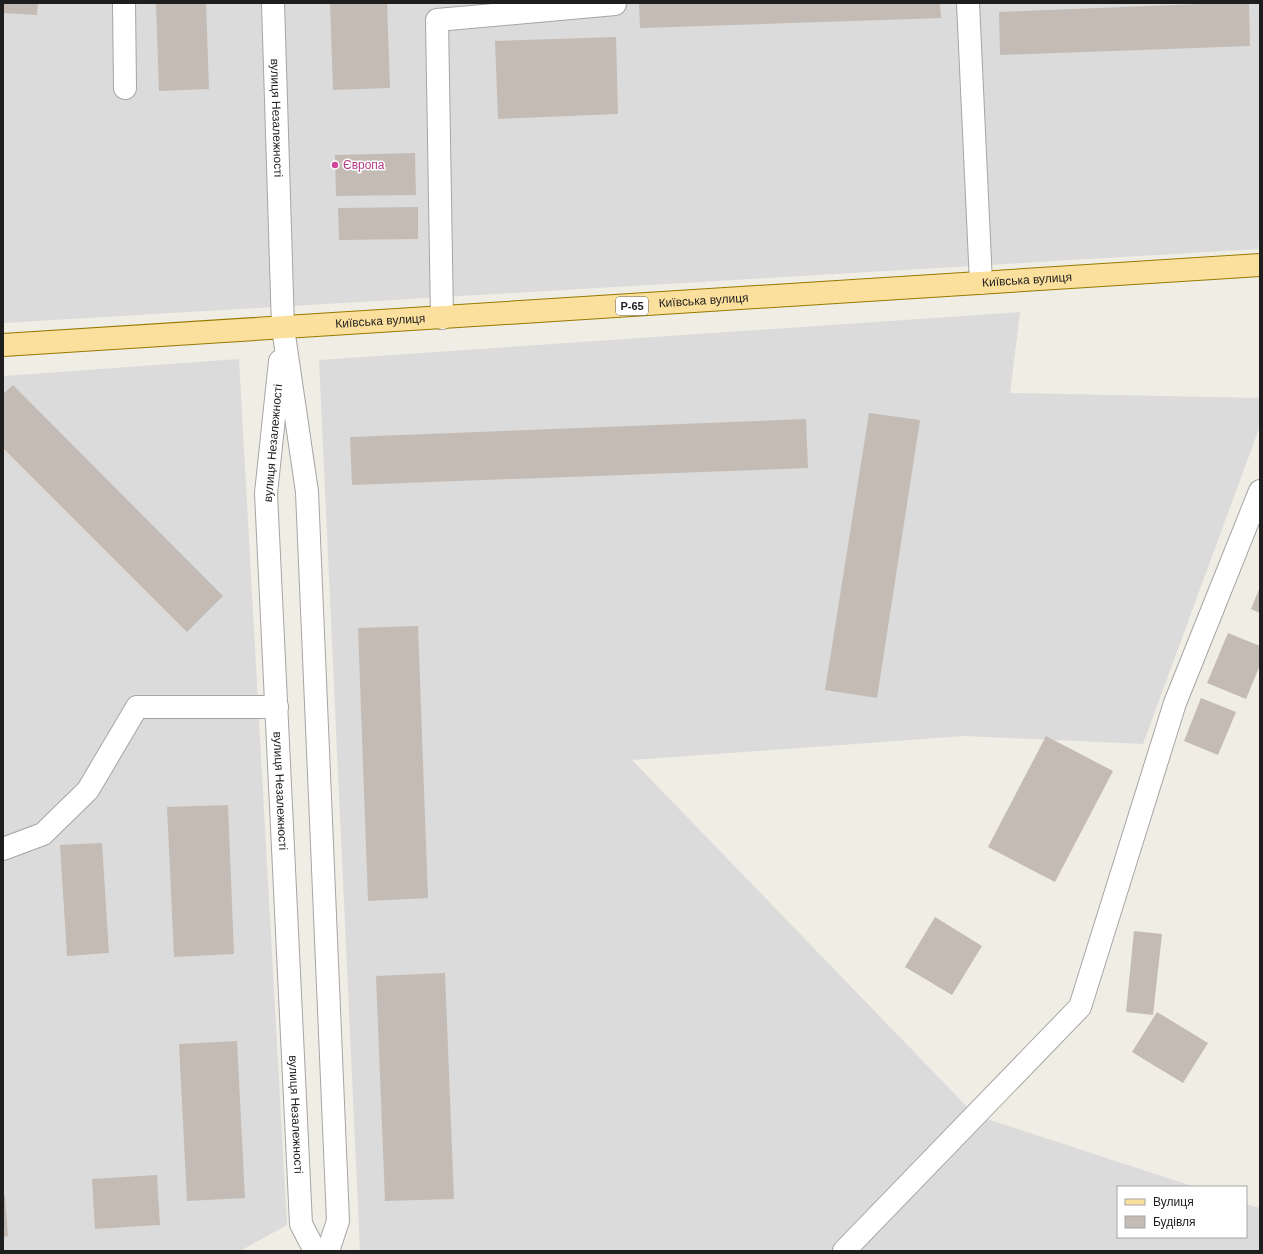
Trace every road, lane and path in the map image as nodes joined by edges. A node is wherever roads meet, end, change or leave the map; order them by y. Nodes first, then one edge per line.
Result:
1 (124, 3) edge
2 (272, 3) edge
3 (614, 3) edge
4 (968, 3) edge
5 (125, 88) dead end
6 (1260, 265) edge
7 (981, 283) junction
8 (442, 318) junction
9 (283, 328) junction
10 (3, 346) edge
11 (1260, 491) edge
12 (277, 707) junction
13 (3, 849) edge
14 (315, 1251) edge
15 (328, 1251) edge
16 (844, 1251) edge

1 - 5 street
2 - 9 street, вулиця Незалежності
3 - 8 street
4 - 7 street
6 - 7 main road, Київська вулиця / Р-65
7 - 8 main road, Київська вулиця / Р-65
8 - 9 main road, Київська вулиця / Р-65
9 - 10 main road, Київська вулиця / Р-65
9 - 12 street, вулиця Незалежності
9 - 15 street, вулиця Незалежності
11 - 16 street
12 - 13 street
12 - 14 street, вулиця Незалежності

